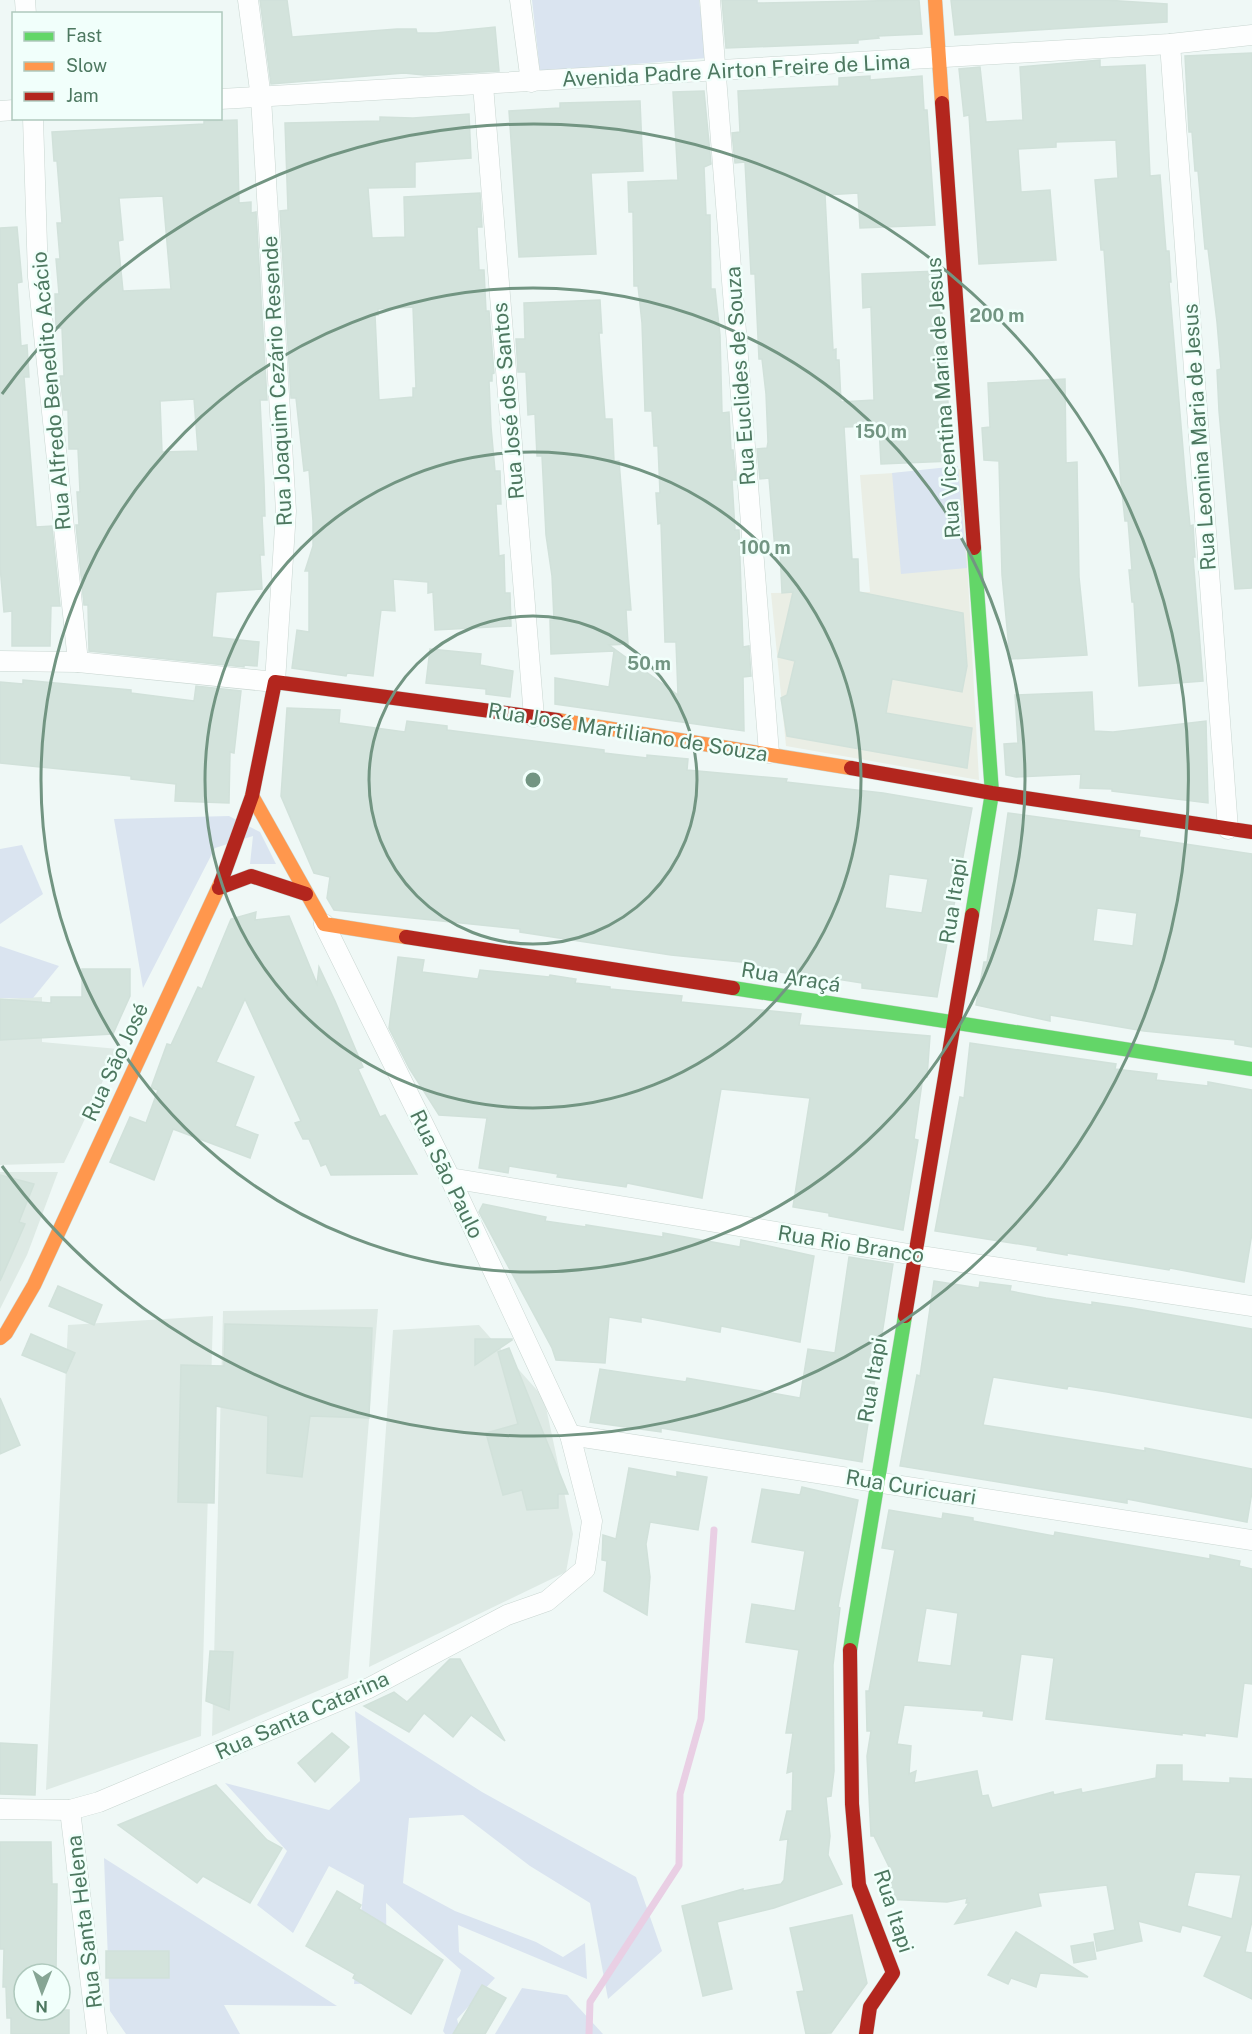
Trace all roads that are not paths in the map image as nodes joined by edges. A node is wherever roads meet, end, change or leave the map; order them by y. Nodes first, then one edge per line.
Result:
1 (248, 0) edge
2 (520, 0) edge
3 (710, 0) edge
4 (935, 0) edge
5 (1252, 35) edge
6 (1170, 44) junction
7 (940, 58) junction
8 (716, 71) junction
9 (531, 82) junction
10 (483, 85) junction
11 (261, 98) junction
12 (222, 99) edge
13 (33, 120) edge
14 (0, 661) edge
15 (78, 662) junction
16 (275, 682) junction
17 (534, 717) junction
18 (769, 753) junction
19 (992, 793) junction
20 (252, 796) junction
21 (1228, 829) junction
22 (1252, 832) edge
23 (219, 888) junction
24 (306, 894) junction
25 (324, 924) junction
26 (954, 1023) junction
27 (1252, 1069) edge
28 (450, 1178) junction
29 (915, 1255) junction
30 (1252, 1306) edge
31 (0, 1338) edge
32 (570, 1435) junction
33 (876, 1482) junction
34 (1252, 1540) edge
35 (585, 1569) joint
36 (0, 1809) edge
37 (70, 1810) junction
38 (97, 2034) edge
39 (866, 2034) edge

1 - 11 street, Rua Joaquim Cezário Resende
2 - 9 street
3 - 8 street, Rua Euclides de Souza
4 - 7 street, Rua Vicentina Maria de Jesus
5 - 6 street, Avenida Padre Airton Freire de Lima
6 - 7 street, Avenida Padre Airton Freire de Lima
6 - 21 street, Rua Leonina Maria de Jesus
7 - 8 street, Avenida Padre Airton Freire de Lima
7 - 19 street, Rua Vicentina Maria de Jesus
8 - 9 street, Avenida Padre Airton Freire de Lima
8 - 18 street, Rua Euclides de Souza
9 - 10 street, Avenida Padre Airton Freire de Lima
10 - 11 street, Avenida Padre Airton Freire de Lima
10 - 17 street, Rua José dos Santos
11 - 12 street, Avenida Padre Airton Freire de Lima
11 - 16 street, Rua Joaquim Cezário Resende
13 - 15 street, Rua Alfredo Benedito Acácio
14 - 15 street, Rua José Martiliano de Souza
15 - 16 street, Rua José Martiliano de Souza
16 - 17 street, Rua José Martiliano de Souza
16 - 20 street, Rua Joaquim Cezário Resende
17 - 18 street, Rua José Martiliano de Souza
18 - 19 street, Rua José Martiliano de Souza
19 - 21 street, Rua José Martiliano de Souza
19 - 26 street, Rua Itapi
20 - 23 street, Rua São José
20 - 24 street, Rua São Paulo
21 - 22 street, Rua José Martiliano de Souza
23 - 24 street
23 - 31 street, Rua São José
24 - 25 street, Rua São Paulo
25 - 26 street, Rua Araçá
25 - 28 street, Rua São Paulo
26 - 27 street, Rua Araçá
26 - 29 street, Rua Itapi
28 - 29 street, Rua Rio Branco
28 - 32 street, Rua São Paulo
29 - 30 street, Rua Rio Branco
29 - 33 street, Rua Itapi
32 - 33 street, Rua Curicuari
32 - 35 street, Rua São Paulo
33 - 34 street, Rua Curicuari
33 - 39 street, Rua Itapi
35 - 37 street, Rua Santa Catarina
36 - 37 street, Rua Santa Catarina
37 - 38 street, Rua Santa Helena

